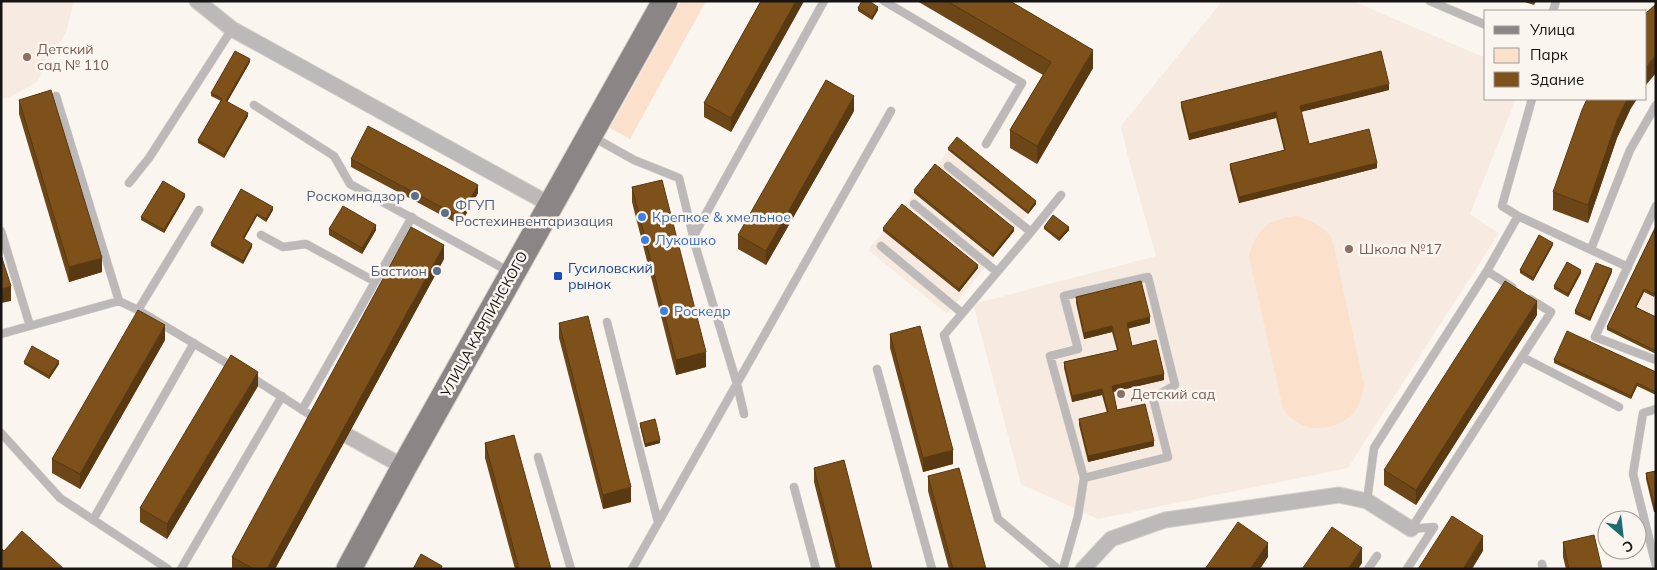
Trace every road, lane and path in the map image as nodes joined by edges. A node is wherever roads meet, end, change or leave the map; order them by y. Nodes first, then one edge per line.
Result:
1 (197, 1) edge
2 (664, 1) edge
3 (824, 1) edge
4 (884, 1) edge
5 (1430, 1) edge
6 (1484, 23) edge
7 (232, 29) junction
8 (56, 96) dead end
9 (1532, 100) edge
10 (1656, 104) edge
11 (254, 105) dead end
12 (892, 111) dead end
13 (590, 135) junction
14 (986, 144) dead end
15 (948, 166) dead end
16 (129, 183) dead end
17 (1061, 195) dead end
18 (914, 204) dead end
19 (550, 205) junction
20 (1656, 206) edge
21 (199, 210) dead end
22 (1518, 216) junction
23 (412, 217) junction
24 (1, 231) edge
25 (1031, 232) junction
26 (261, 235) dead end
27 (693, 237) junction
28 (882, 246) dead end
29 (1591, 249) junction
30 (1628, 267) junction
31 (1487, 271) junction
32 (997, 272) junction
33 (512, 273) junction
34 (374, 281) junction
35 (1518, 291) edge
36 (1526, 296) edge
37 (118, 301) junction
38 (138, 310) junction
39 (962, 313) junction
40 (607, 322) dead end
41 (30, 326) junction
42 (1, 334) edge
43 (194, 343) junction
44 (1522, 356) junction
45 (1656, 360) edge
46 (877, 369) dead end
47 (737, 384) junction
48 (282, 396) junction
49 (1619, 406) dead end
50 (302, 410) junction
51 (1656, 410) edge
52 (744, 414) dead end
53 (315, 418) edge
54 (1, 433) edge
55 (348, 436) edge
56 (538, 457) dead end
57 (404, 467) junction
58 (1084, 478) junction
59 (794, 488) dead end
60 (1367, 501) junction
61 (93, 520) junction
62 (658, 522) junction
63 (1411, 529) junction
64 (1377, 556) dead end
65 (1656, 566) edge
66 (168, 569) edge
67 (181, 569) edge
68 (349, 569) edge
69 (571, 569) edge
70 (632, 569) edge
71 (816, 569) edge
72 (932, 569) edge
73 (1058, 569) edge
74 (1063, 569) edge
75 (1083, 569) edge
76 (1368, 569) edge
77 (1407, 569) edge

1 - 7 street
2 - 13 main road, УЛИЦА КАРПИНСКОГО
3 - 27 lane
4 - 14 lane
5 - 6 lane
7 - 16 lane
7 - 19 street
8 - 37 lane
9 - 22 lane
10 - 29 lane
11 - 23 lane
12 - 47 lane
13 - 19 main road, УЛИЦА КАРПИНСКОГО
13 - 27 lane
15 - 25 lane
17 - 25 lane
18 - 32 lane
19 - 33 main road, УЛИЦА КАРПИНСКОГО
20 - 30 lane
21 - 38 lane
22 - 29 lane
22 - 31 lane
23 - 33 lane
23 - 34 lane
24 - 41 lane
25 - 32 lane
26 - 34 lane
27 - 47 lane
28 - 39 lane
29 - 30 lane
30 - 45 lane
31 - 35 lane
31 - 60 lane
32 - 39 lane
33 - 57 main road, УЛИЦА КАРПИНСКОГО
34 - 50 lane
36 - 44 lane
37 - 38 lane
37 - 41 lane
38 - 43 lane
39 - 73 lane
40 - 62 lane
41 - 42 lane
43 - 48 lane
43 - 61 lane
44 - 49 lane
44 - 63 lane
46 - 72 lane
47 - 52 lane
47 - 62 lane
48 - 50 lane
48 - 67 lane
50 - 53 lane
51 - 65 lane
54 - 61 lane
55 - 57 street
56 - 69 lane
57 - 68 main road, УЛИЦА КАРПИНСКОГО
58 - 58 lane
58 - 74 lane
59 - 71 lane
60 - 63 street
60 - 75 street
61 - 66 lane
62 - 70 lane
63 - 77 lane
64 - 76 lane

